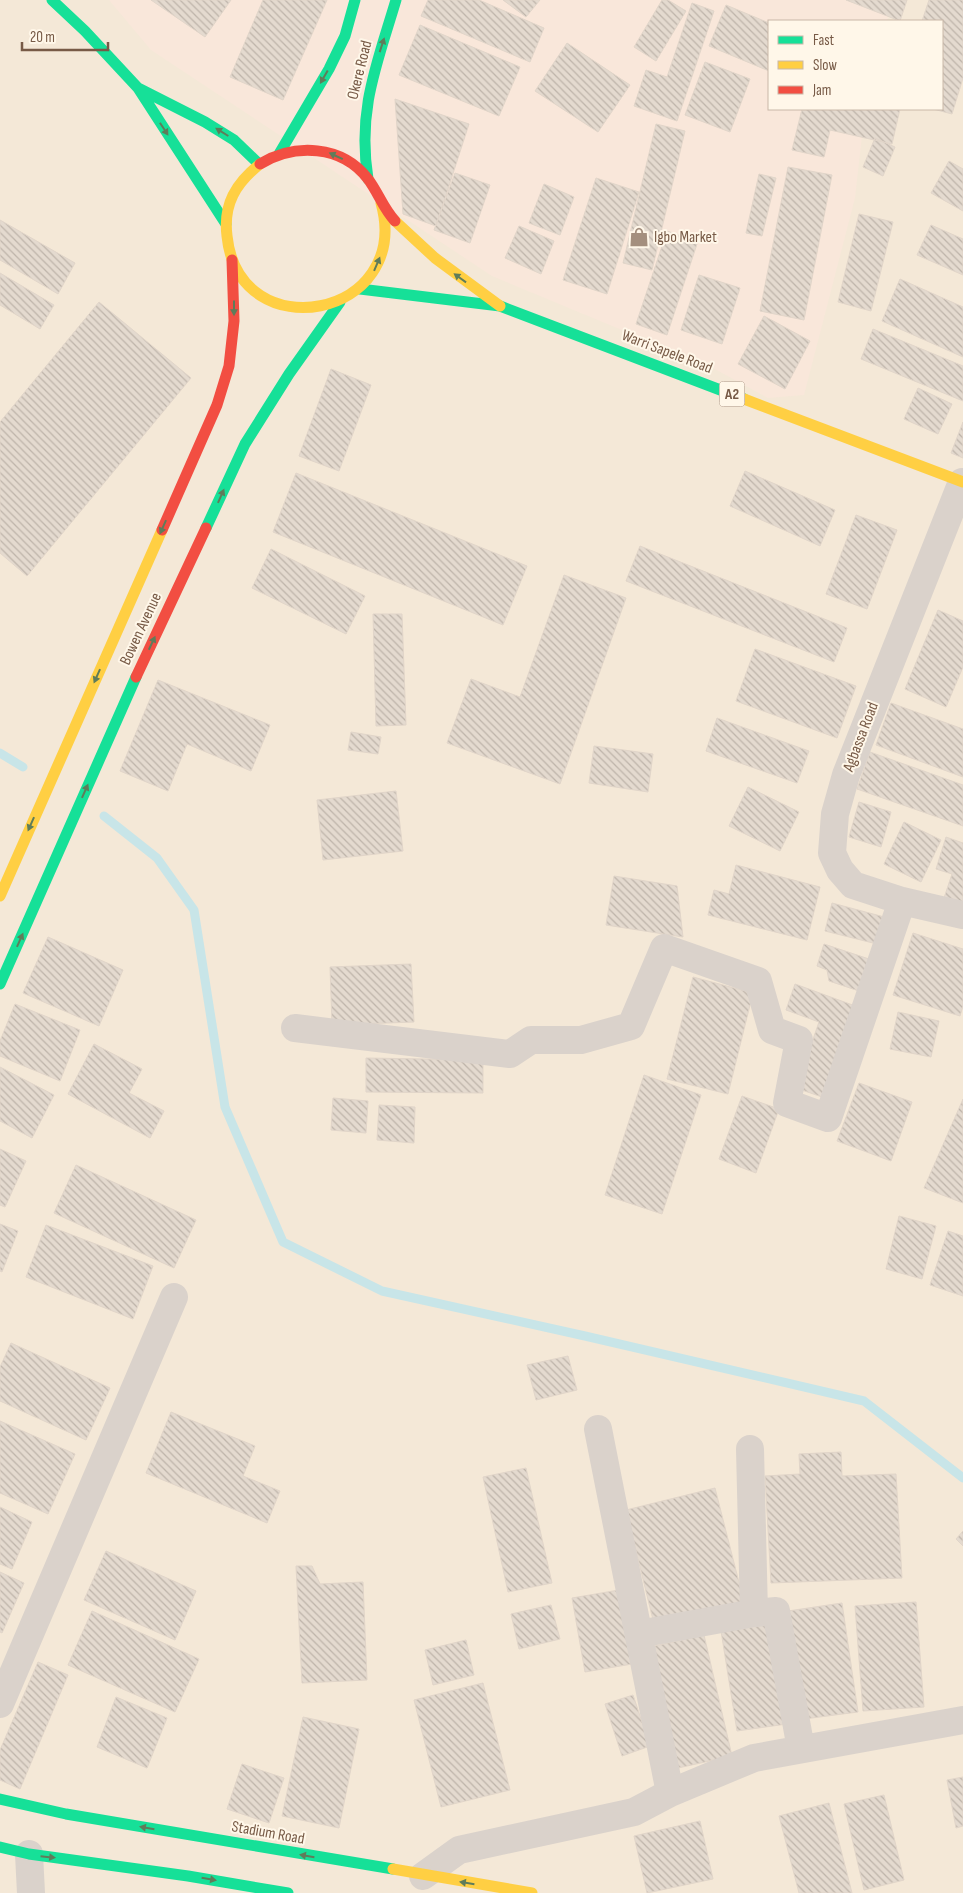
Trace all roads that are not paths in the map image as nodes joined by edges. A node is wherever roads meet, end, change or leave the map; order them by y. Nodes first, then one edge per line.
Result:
1 (52, 0) edge
2 (355, 0) edge
3 (396, 0) edge
4 (138, 88) junction
5 (279, 154) junction
6 (259, 164) junction
7 (368, 179) junction
8 (381, 203) junction
9 (226, 224) junction
10 (232, 260) junction
11 (360, 289) junction
12 (340, 302) junction
13 (500, 306) junction
14 (962, 482) edge
15 (0, 896) edge
16 (902, 902) junction
17 (963, 916) edge
18 (0, 984) edge
19 (295, 1028) dead end
20 (174, 1297) dead end
21 (598, 1429) dead end
22 (750, 1449) dead end
23 (754, 1613) junction
24 (639, 1634) junction
25 (0, 1704) edge
26 (963, 1720) edge
27 (801, 1749) junction
28 (670, 1793) junction
29 (0, 1799) edge
30 (0, 1847) edge
31 (29, 1854) junction
32 (423, 1876) junction
33 (31, 1893) edge
34 (288, 1893) edge
35 (532, 1893) edge

1 - 4 main road
2 -> 5 main road, Okere Road
7 -> 3 main road, Okere Road
6 -> 4 main road
4 -> 9 main road
5 - 6 main road
7 -> 5 main road
6 - 9 main road
7 - 8 main road
11 -> 8 main road
13 -> 8 main road, Warri Sapele Road / A2
9 - 10 main road
10 - 12 main road
10 -> 15 main road, Bowen Avenue
11 - 12 main road
11 - 13 main road, Warri Sapele Road / A2
18 -> 12 main road, Bowen Avenue
13 - 14 main road, Warri Sapele Road / A2
14 - 16 street, Agbassa Road
16 - 17 street, Agbassa Road
16 - 19 street
20 - 25 street
21 - 24 street
22 - 23 street
23 - 24 street
23 - 27 street
24 - 28 street
26 - 27 street
27 - 28 street
28 - 32 street
32 -> 29 main road, Stadium Road
30 - 31 main road
31 - 33 street
31 -> 34 main road
35 -> 32 main road, Stadium Road

